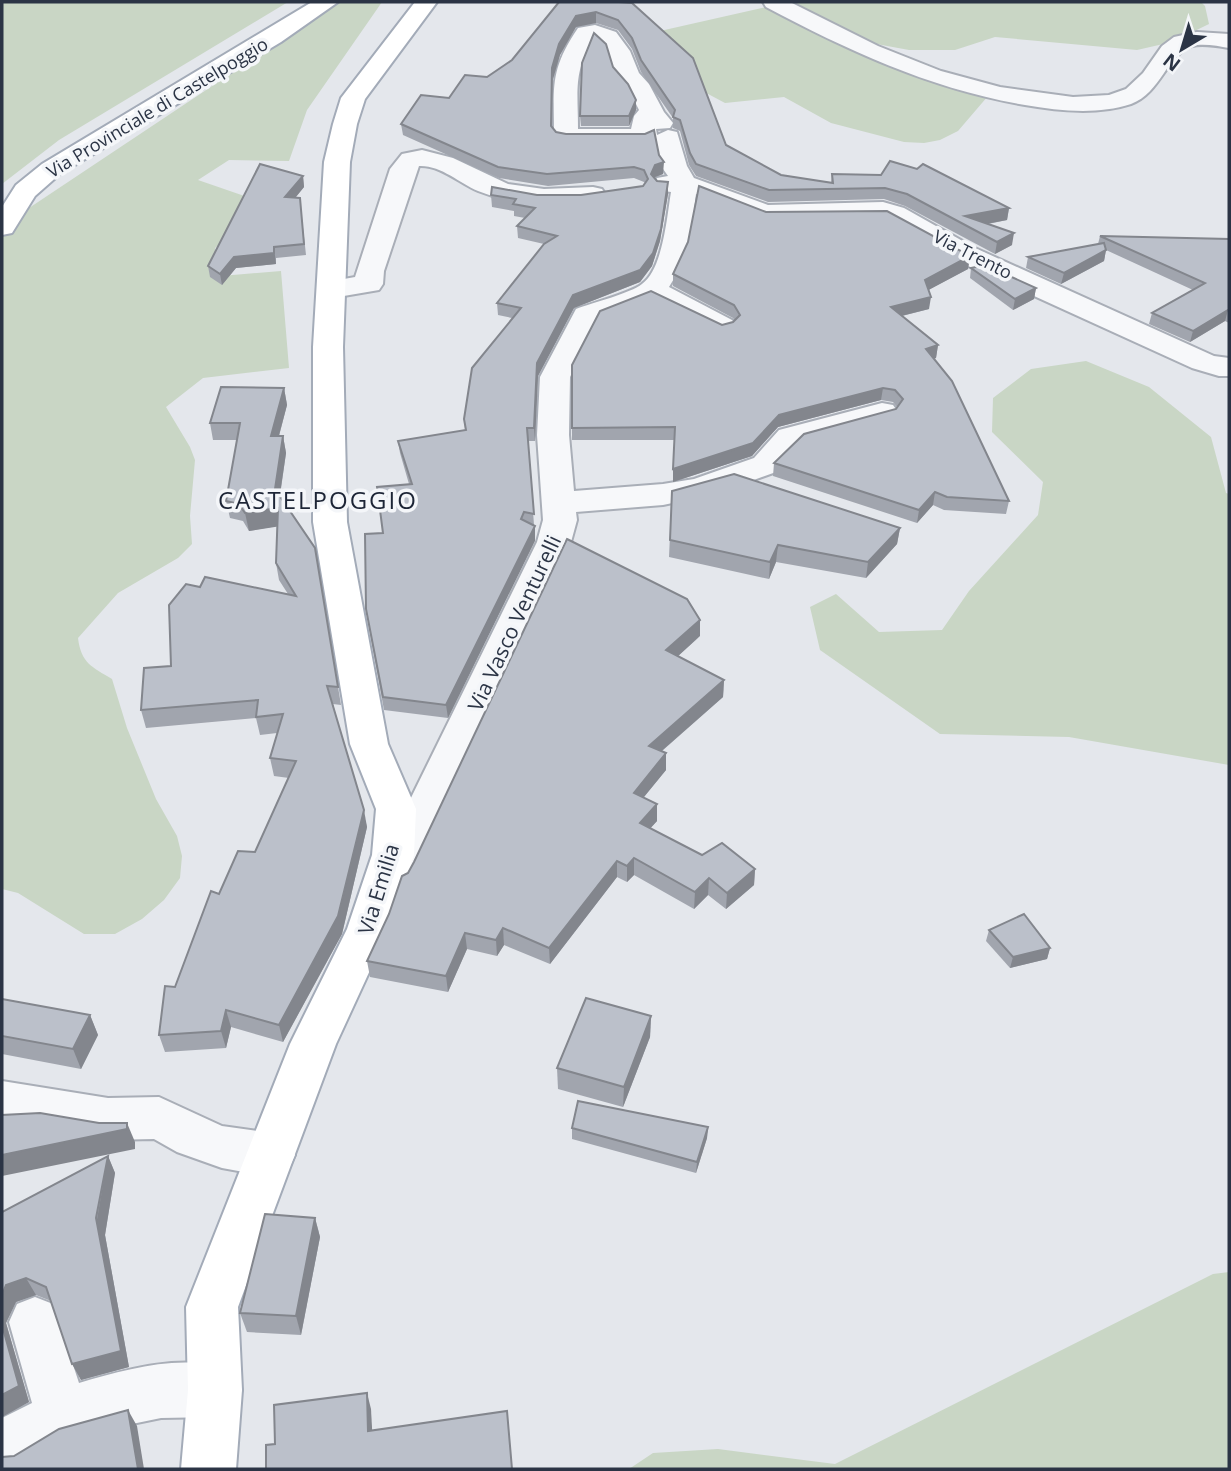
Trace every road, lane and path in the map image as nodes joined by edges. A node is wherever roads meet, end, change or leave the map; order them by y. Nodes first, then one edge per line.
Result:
1 (327, 2) edge
2 (426, 2) edge
3 (774, 2) edge
4 (1229, 41) edge
5 (661, 125) junction
6 (683, 182) junction
7 (621, 191) edge
8 (2, 227) edge
9 (332, 289) junction
10 (653, 290) junction
11 (722, 326) edge
12 (1229, 367) edge
13 (882, 412) edge
14 (731, 477) junction
15 (776, 490) edge
16 (560, 503) junction
17 (368, 929) junction
18 (2, 1101) edge
19 (271, 1155) junction
20 (35, 1322) dead end
21 (215, 1390) junction
22 (62, 1415) junction
23 (2, 1451) edge
24 (208, 1469) edge

1 - 8 main road, Via Provinciale di Castelpoggio
2 - 9 main road
3 - 4 street
5 - 5 street
5 - 6 street
6 - 10 street
6 - 12 street, Via Trento
7 - 9 street
9 - 17 main road, Via Emilia
10 - 11 street
10 - 16 street, Via Vasco Venturelli
13 - 14 street
14 - 15 street
14 - 16 street
16 - 17 street, Via Vasco Venturelli
17 - 19 main road, Via Emilia
18 - 19 street
19 - 21 main road, Via Emilia
20 - 22 street
21 - 22 street
21 - 24 main road, Via Emilia
22 - 23 street

